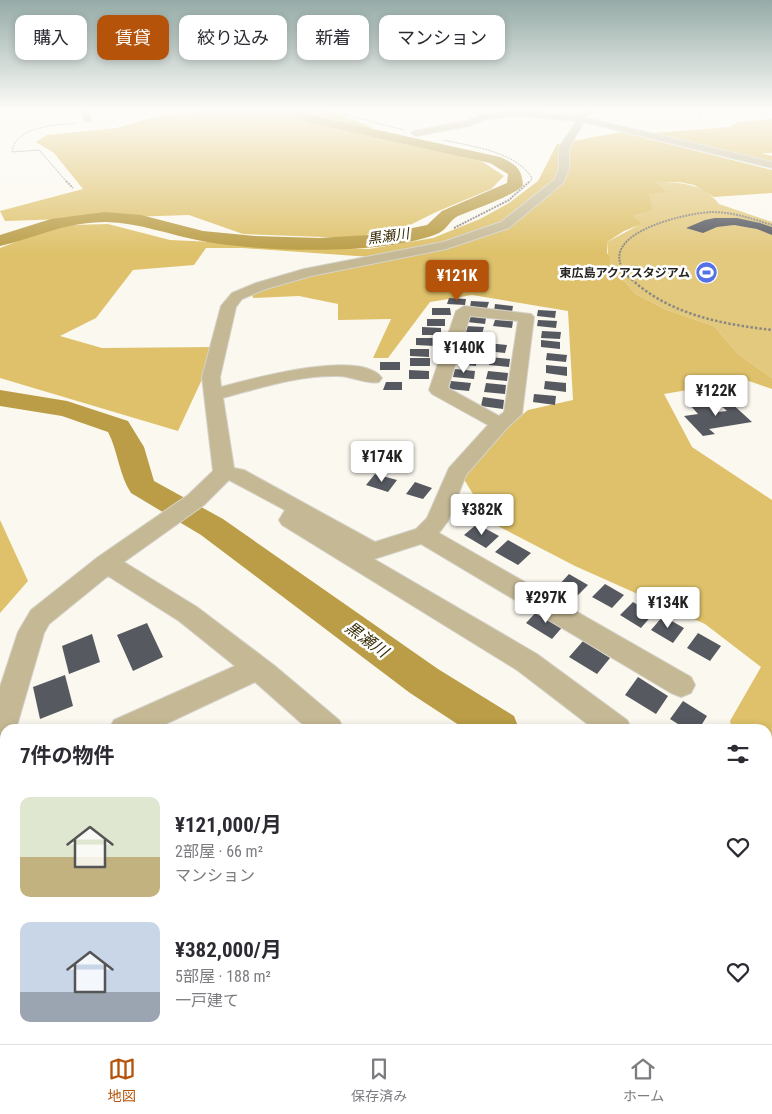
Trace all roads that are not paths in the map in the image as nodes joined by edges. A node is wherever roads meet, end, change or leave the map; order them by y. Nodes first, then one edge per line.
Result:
1 (564, 157) edge
2 (738, 157) edge
3 (772, 165) edge
4 (373, 378) dead end
5 (214, 395) junction
6 (500, 424) junction
7 (221, 476) junction
8 (297, 507) junction
9 (424, 535) junction
10 (111, 559) junction
11 (257, 668) junction
12 (681, 686) dead end
13 (3, 724) edge
14 (135, 724) edge
15 (324, 724) edge
16 (610, 724) edge

1 - 5 street
2 - 3 street
4 - 5 street
5 - 7 street
6 - 6 street
6 - 9 street
7 - 8 street
7 - 10 street
8 - 9 street
8 - 16 street
9 - 12 street
10 - 11 street
10 - 13 street
11 - 14 street
11 - 15 street

